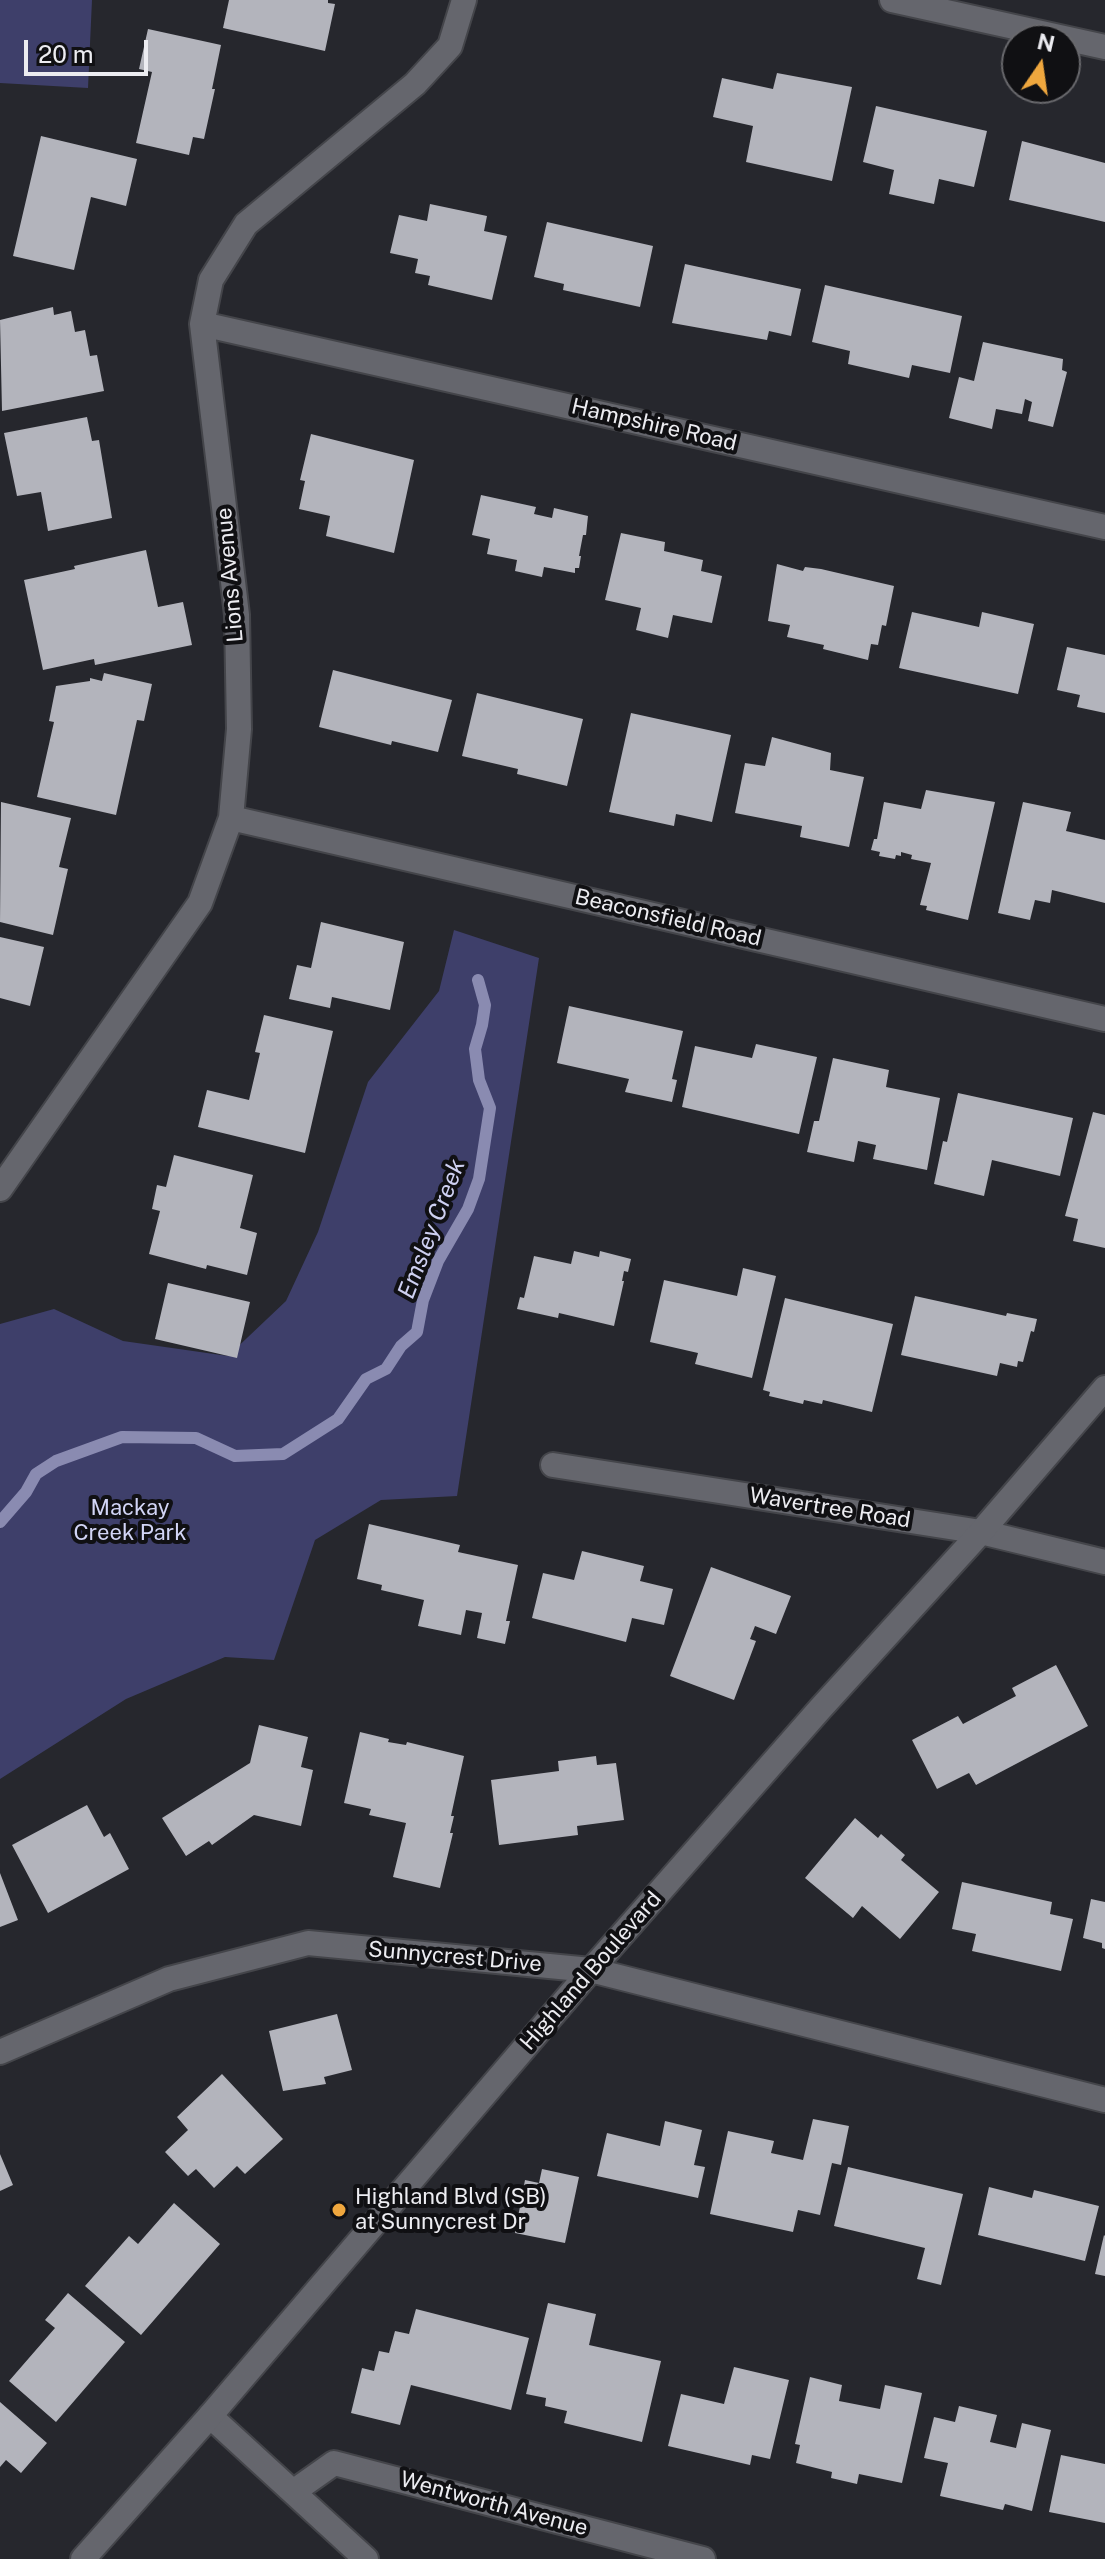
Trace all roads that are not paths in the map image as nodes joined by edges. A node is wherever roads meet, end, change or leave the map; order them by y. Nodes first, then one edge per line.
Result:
1 (464, 0) edge
2 (892, 0) edge
3 (1105, 47) edge
4 (202, 324) junction
5 (1105, 527) edge
6 (231, 818) junction
7 (1105, 1019) edge
8 (0, 1189) edge
9 (1105, 1388) edge
10 (553, 1465) dead end
11 (981, 1532) junction
12 (1105, 1562) edge
13 (591, 1970) junction
14 (0, 2052) edge
15 (1105, 2100) edge
16 (210, 2416) junction
17 (293, 2492) junction
18 (83, 2559) edge
19 (366, 2559) edge
20 (703, 2559) edge

1 - 4 street, Lions Avenue
2 - 3 street
4 - 5 street, Hampshire Road
4 - 6 street, Lions Avenue
6 - 7 street, Beaconsfield Road
6 - 8 street, Lions Avenue
9 - 11 street, Highland Boulevard
10 - 11 street, Wavertree Road
11 - 12 street, Wavertree Road
11 - 13 street, Highland Boulevard
13 - 14 street, Sunnycrest Drive
13 - 15 street, Sunnycrest Drive
13 - 16 street, Highland Boulevard
16 - 17 street
16 - 18 street, Highland Boulevard
17 - 19 street
17 - 20 street, Wentworth Avenue

